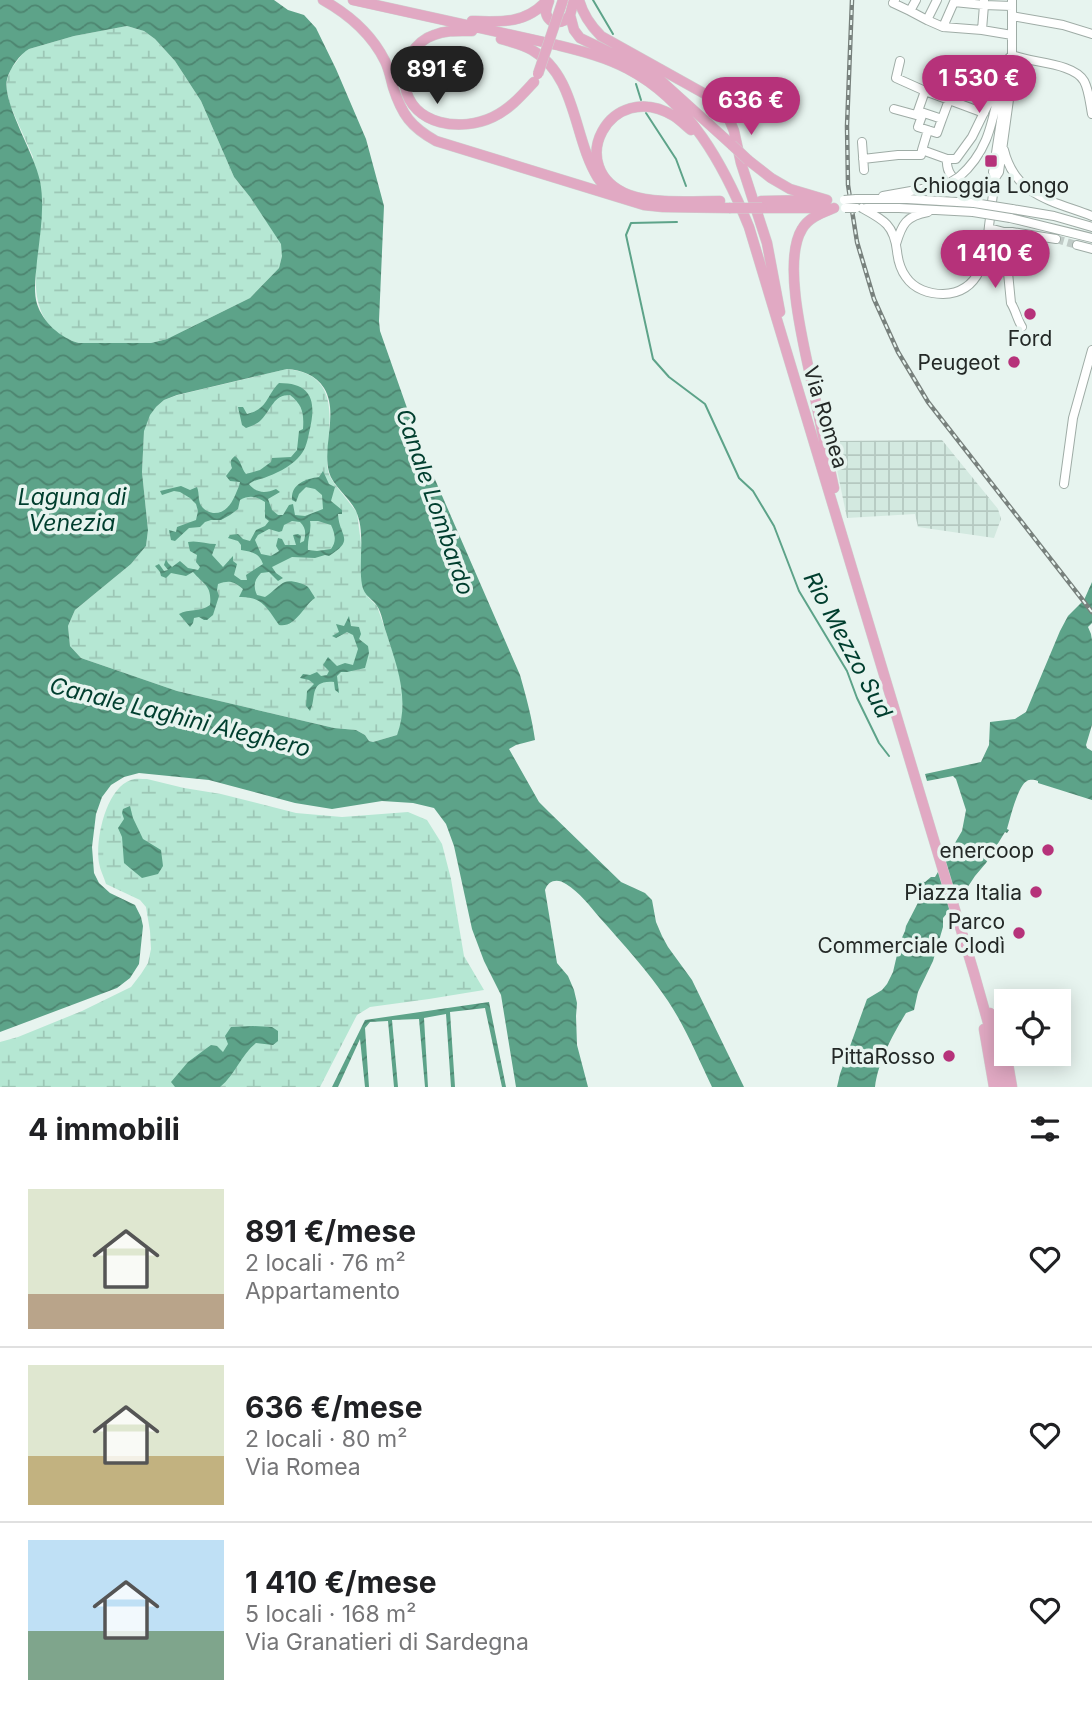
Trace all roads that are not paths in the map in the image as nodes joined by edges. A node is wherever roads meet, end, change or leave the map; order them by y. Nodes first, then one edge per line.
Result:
1 (323, 0) edge
2 (352, 0) edge
3 (548, 0) edge
4 (563, 0) edge
5 (576, 0) edge
6 (916, 0) edge
7 (939, 0) edge
8 (892, 1) edge
9 (954, 1) edge
10 (984, 2) edge
11 (1012, 7) edge
12 (910, 11) junction
13 (570, 15) junction
14 (928, 20) junction
15 (447, 21) junction
16 (943, 27) junction
17 (982, 30) junction
18 (468, 31) junction
19 (506, 34) junction
20 (1092, 34) edge
21 (1012, 35) junction
22 (557, 45) junction
23 (611, 53) junction
24 (1011, 60) junction
25 (900, 61) dead end
26 (536, 78) junction
27 (1001, 84) junction
28 (925, 91) junction
29 (397, 99) junction
30 (948, 100) junction
31 (894, 108) dead end
32 (920, 112) junction
33 (984, 113) junction
34 (1092, 114) edge
35 (942, 119) junction
36 (928, 130) junction
37 (989, 133) junction
38 (862, 142) dead end
39 (1003, 144) junction
40 (922, 150) junction
41 (711, 151) junction
42 (863, 159) junction
43 (947, 159) junction
44 (864, 170) dead end
45 (995, 178) junction
46 (994, 189) junction
47 (615, 197) junction
48 (728, 204) junction
49 (837, 204) junction
50 (860, 204) junction
51 (973, 208) junction
52 (940, 210) junction
53 (1011, 214) junction
54 (1092, 216) edge
55 (1092, 227) edge
56 (989, 228) junction
57 (1004, 232) junction
58 (1092, 238) edge
59 (1056, 239) tunnel mouth
60 (896, 244) junction
61 (1077, 245) tunnel mouth
62 (1092, 249) edge
63 (1022, 327) dead end
64 (1092, 350) edge
65 (787, 354) junction
66 (1064, 484) dead end
67 (842, 534) junction
68 (974, 974) junction
69 (994, 1087) edge
70 (1003, 1087) edge
71 (1012, 1087) edge

1 - 29 main road
2 - 15 main road, Via Romea
3 - 13 main road
3 - 15 main road
4 - 26 main road, bridge
5 - 13 main road
5 - 65 main road
6 - 12 street
7 - 9 street
7 - 14 street
8 - 12 street
9 - 10 street
9 - 16 street
10 - 11 street
10 - 17 street
11 - 20 street
11 - 21 street
12 - 14 street
13 - 23 main road
14 - 16 street
15 - 19 main road, Via Romea
16 - 17 street
17 - 21 street
18 - 19 main road
18 - 26 main road
18 - 47 main road
19 - 22 main road, Via Romea
21 - 24 street
22 - 23 main road
22 - 41 main road, Via Romea
23 - 49 main road, bridge
24 - 27 street
24 - 34 street
24 - 39 street
24 - 45 street
25 - 28 street
26 - 29 main road
27 - 33 street
27 - 37 street
28 - 30 street
28 - 32 street
29 - 47 main road
30 - 33 street
30 - 35 street
31 - 32 street
32 - 35 street
32 - 36 street
33 - 37 street
33 - 43 street
35 - 36 street
36 - 40 street
37 - 50 street
38 - 42 street
39 - 45 street
39 - 54 street
40 - 42 street
40 - 43 street
41 - 48 main road
41 - 65 main road, Via Romea
42 - 44 street
43 - 46 street
45 - 46 street
46 - 56 street
47 - 48 main road
48 - 49 main road
49 - 50 street, bridge
49 - 67 main road
50 - 51 street
50 - 52 street
50 - 60 street
51 - 52 street
51 - 53 street, bridge
52 - 60 street
53 - 55 street
53 - 58 street
56 - 57 street
56 - 60 street
57 - 59 street
57 - 63 street
61 - 62 street
64 - 66 street
65 - 67 main road, Via Romea
67 - 68 main road, Via Romea
68 - 69 main road
68 - 70 main road, Via Romea
68 - 71 main road

